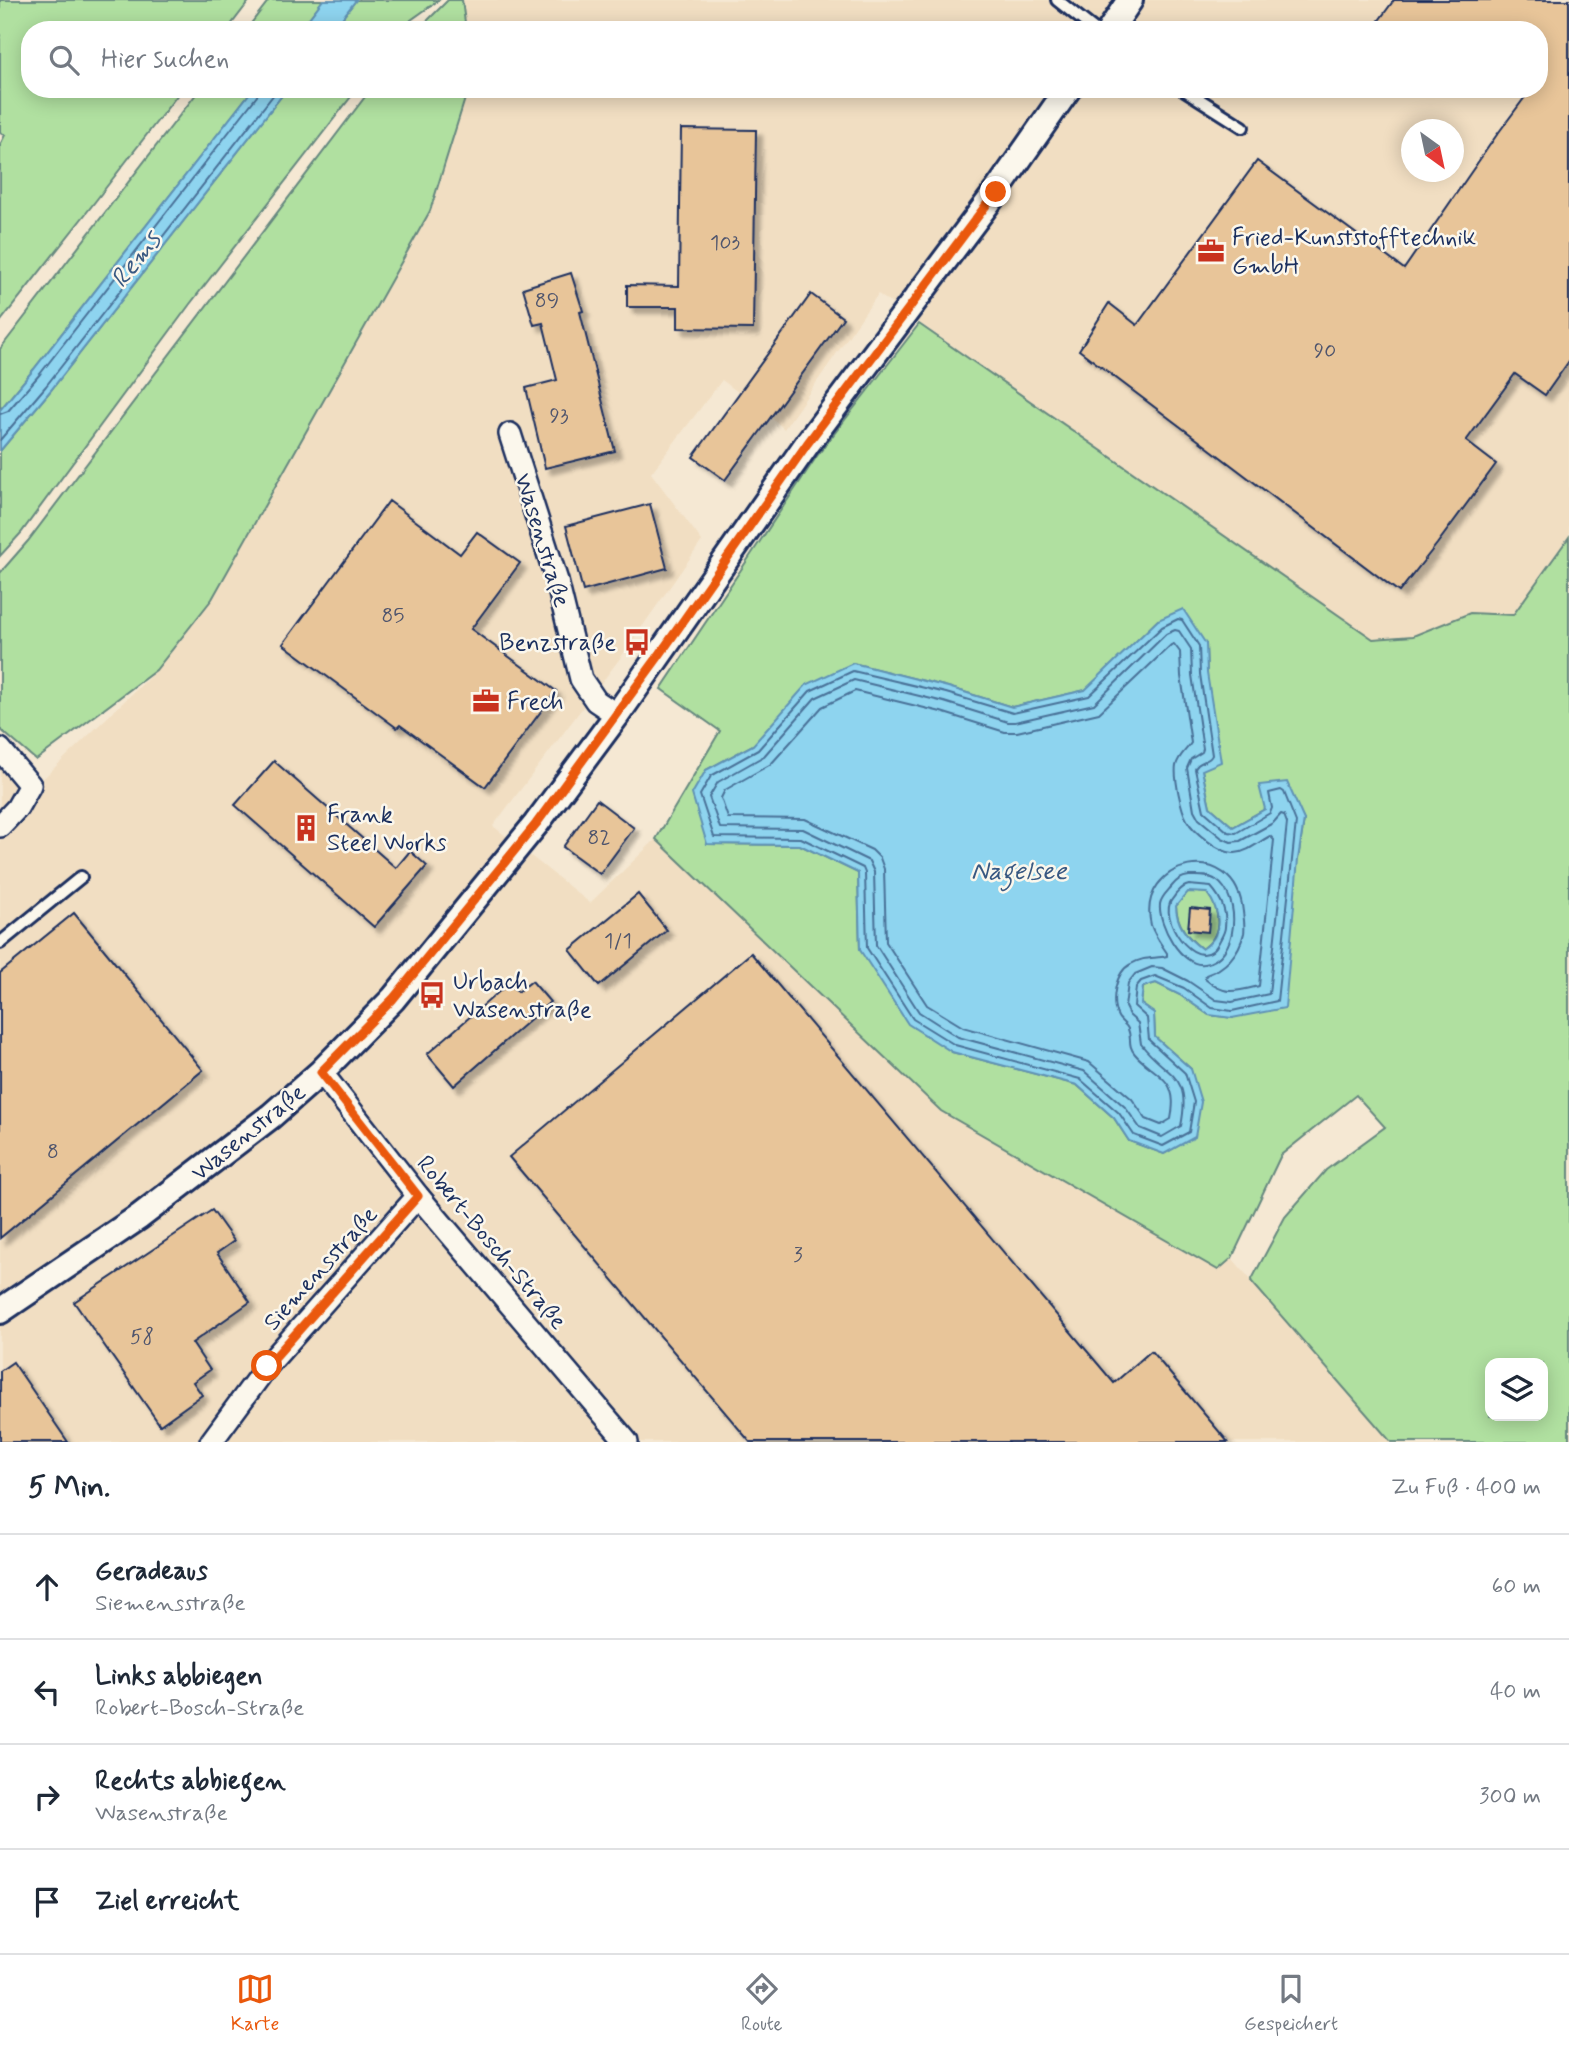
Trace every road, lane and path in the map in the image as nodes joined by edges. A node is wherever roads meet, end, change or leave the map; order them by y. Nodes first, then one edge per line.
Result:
1 (1057, 0) edge
2 (1130, 0) edge
3 (1084, 21) edge
4 (1116, 21) edge
5 (1062, 98) edge
6 (1197, 98) edge
7 (1243, 127) dead end
8 (510, 434) dead end
9 (617, 715) junction
10 (0, 749) edge
11 (0, 826) edge
12 (81, 877) dead end
13 (0, 943) edge
14 (321, 1072) junction
15 (418, 1196) junction
16 (0, 1311) edge
17 (211, 1442) edge
18 (627, 1442) edge

1 - 3 lane
2 - 4 street
5 - 9 street, Wasenstraße
6 - 7 lane
8 - 9 street, Wasenstraße
9 - 14 street, Wasenstraße
10 - 11 street
12 - 13 lane
14 - 15 street, Robert-Bosch-Straße
14 - 16 street, Wasenstraße
15 - 17 street, Siemensstraße
15 - 18 street, Robert-Bosch-Straße

